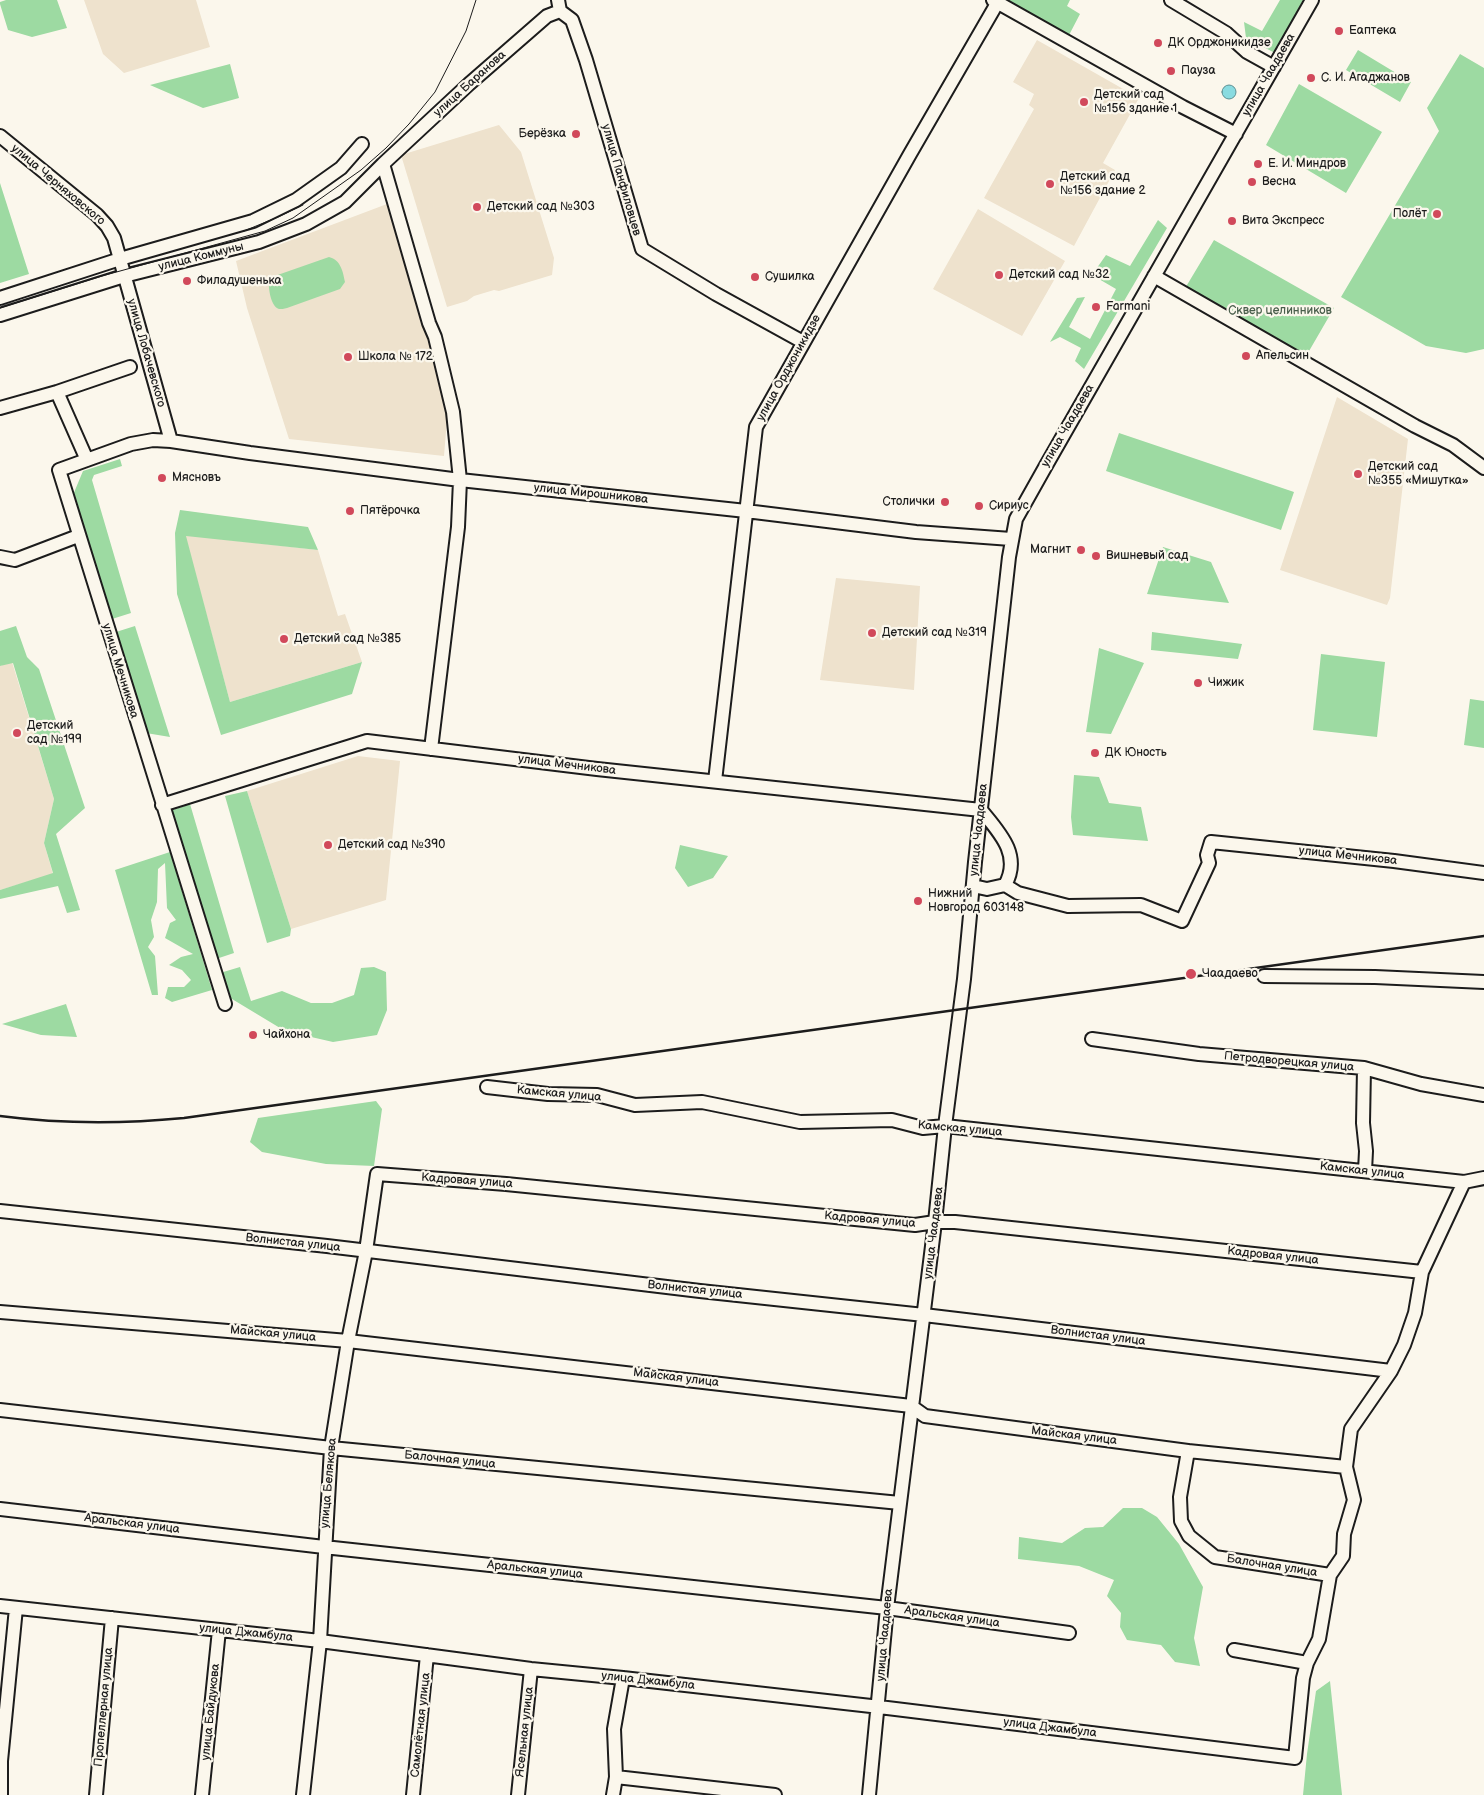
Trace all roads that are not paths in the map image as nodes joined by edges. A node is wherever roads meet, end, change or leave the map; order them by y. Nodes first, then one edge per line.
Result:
1 (1171, 0) edge
2 (1312, 0) edge
3 (996, 1) edge
4 (559, 5) edge
5 (572, 20) joint
6 (1274, 67) junction
7 (1236, 134) junction
8 (0, 136) edge
9 (362, 144) dead end
10 (383, 164) junction
11 (122, 267) junction
12 (1154, 276) junction
13 (0, 298) edge
14 (0, 315) edge
15 (803, 342) junction
16 (130, 367) dead end
17 (57, 392) junction
18 (0, 408) edge
19 (171, 441) junction
20 (87, 460) junction
21 (1484, 468) edge
22 (460, 480) junction
23 (746, 511) junction
24 (78, 536) junction
25 (1011, 539) junction
26 (0, 557) edge
27 (431, 749) junction
28 (715, 781) junction
29 (162, 805) junction
30 (981, 810) junction
31 (1484, 874) edge
32 (1005, 885) junction
33 (973, 886) junction
34 (1264, 976) dead end
35 (1484, 982) edge
36 (225, 1004) dead end
37 (1092, 1039) dead end
38 (1364, 1068) junction
39 (487, 1087) dead end
40 (1484, 1094) edge
41 (945, 1126) junction
42 (1365, 1171) junction
43 (377, 1174) joint
44 (1484, 1178) edge
45 (1464, 1182) junction
46 (0, 1211) edge
47 (936, 1222) junction
48 (366, 1251) junction
49 (1422, 1272) junction
50 (0, 1312) edge
51 (924, 1315) junction
52 (348, 1341) junction
53 (1391, 1371) junction
54 (911, 1406) junction
55 (0, 1410) edge
56 (331, 1448) junction
57 (1188, 1450) junction
58 (1346, 1467) junction
59 (900, 1503) junction
60 (0, 1509) edge
61 (324, 1547) junction
62 (1330, 1574) junction
63 (0, 1606) edge
64 (16, 1608) junction
65 (887, 1608) junction
66 (112, 1618) junction
67 (219, 1630) junction
68 (1069, 1633) dead end
69 (320, 1641) junction
70 (1234, 1650) dead end
71 (427, 1655) junction
72 (1307, 1663) junction
73 (531, 1669) junction
74 (623, 1678) junction
75 (878, 1707) junction
76 (616, 1777) junction
77 (1, 1795) edge
78 (96, 1795) edge
79 (202, 1795) edge
80 (303, 1795) edge
81 (414, 1795) edge
82 (518, 1795) edge
83 (613, 1795) edge
84 (776, 1795) edge
85 (869, 1795) edge

1 - 6 street
2 - 6 street, улица Чаадаева
3 - 7 street
3 - 15 street, улица Орджоникидзе
4 - 5 street, улица Баранова
4 - 10 street, улица Баранова
5 - 15 street, улица Панфиловцев
6 - 7 street, улица Чаадаева
7 - 12 street, улица Чаадаева
8 - 11 street, улица Черняховского
9 - 11 street, улица Коммуны
10 - 11 street, улица Коммуны
10 - 22 street
11 - 13 street, улица Коммуны
11 - 14 street, улица Коммуны
11 - 19 street, улица Лобачевского
12 - 21 street
12 - 25 street, улица Чаадаева
15 - 23 street, улица Орджоникидзе
16 - 17 street, улица Лобачевского
17 - 18 street, улица Лобачевского
17 - 20 street
19 - 20 street, улица Мечникова
19 - 22 street, улица Мирошникова
20 - 24 street, улица Мечникова
22 - 23 street, улица Мирошникова
22 - 27 street
23 - 25 street, улица Мирошникова
23 - 28 street, улица Орджоникидзе
24 - 26 street
24 - 29 street, улица Мечникова
25 - 30 street, улица Чаадаева
27 - 28 street, улица Мечникова
27 - 29 street, улица Мечникова
28 - 30 street, улица Мечникова
29 - 36 street, улица Мечникова
30 - 32 street
30 - 33 street, улица Чаадаева
31 - 32 street, улица Мечникова
32 - 33 street
33 - 41 street, улица Чаадаева
34 - 35 street
37 - 38 street, Петродворецкая улица
38 - 40 street, Петродворецкая улица
38 - 42 street
39 - 41 street, Камская улица
41 - 42 street, Камская улица
41 - 47 street, улица Чаадаева
42 - 45 street, Камская улица
43 - 47 street, Кадровая улица
43 - 48 street, улица Белякова
44 - 45 street, Камская улица
45 - 49 street
46 - 48 street, Волнистая улица
47 - 49 street, Кадровая улица
47 - 51 street, улица Чаадаева
48 - 51 street, Волнистая улица
48 - 52 street, улица Белякова
49 - 53 street
50 - 52 street, Майская улица
51 - 53 street, Волнистая улица
51 - 54 street, улица Чаадаева
52 - 54 street, Майская улица
52 - 56 street, улица Белякова
53 - 58 street
54 - 57 street, Майская улица
54 - 59 street, улица Чаадаева
55 - 56 street, Балочная улица
56 - 59 street, Балочная улица
56 - 61 street, улица Белякова
57 - 58 street, Майская улица
57 - 62 street, Балочная улица
58 - 62 street
59 - 65 street, улица Чаадаева
60 - 61 street, Аральская улица
61 - 65 street, Аральская улица
61 - 69 street, улица Белякова
62 - 72 street
63 - 64 street, улица Джамбула
64 - 66 street, улица Джамбула
64 - 77 street
65 - 68 street, Аральская улица
65 - 75 street, улица Чаадаева
66 - 67 street, улица Джамбула
66 - 78 street, Пропеллерная улица
67 - 69 street, улица Джамбула
67 - 79 street, улица Байдукова
69 - 71 street, улица Джамбула
69 - 80 street, улица Белякова
70 - 72 street
71 - 73 street, улица Джамбула
71 - 81 street, Самолётная улица
72 - 75 street, улица Джамбула
73 - 74 street, улица Джамбула
73 - 82 street, Ясельная улица
74 - 75 street, улица Джамбула
74 - 76 street
75 - 85 street, улица Чаадаева
76 - 83 street
76 - 84 street

